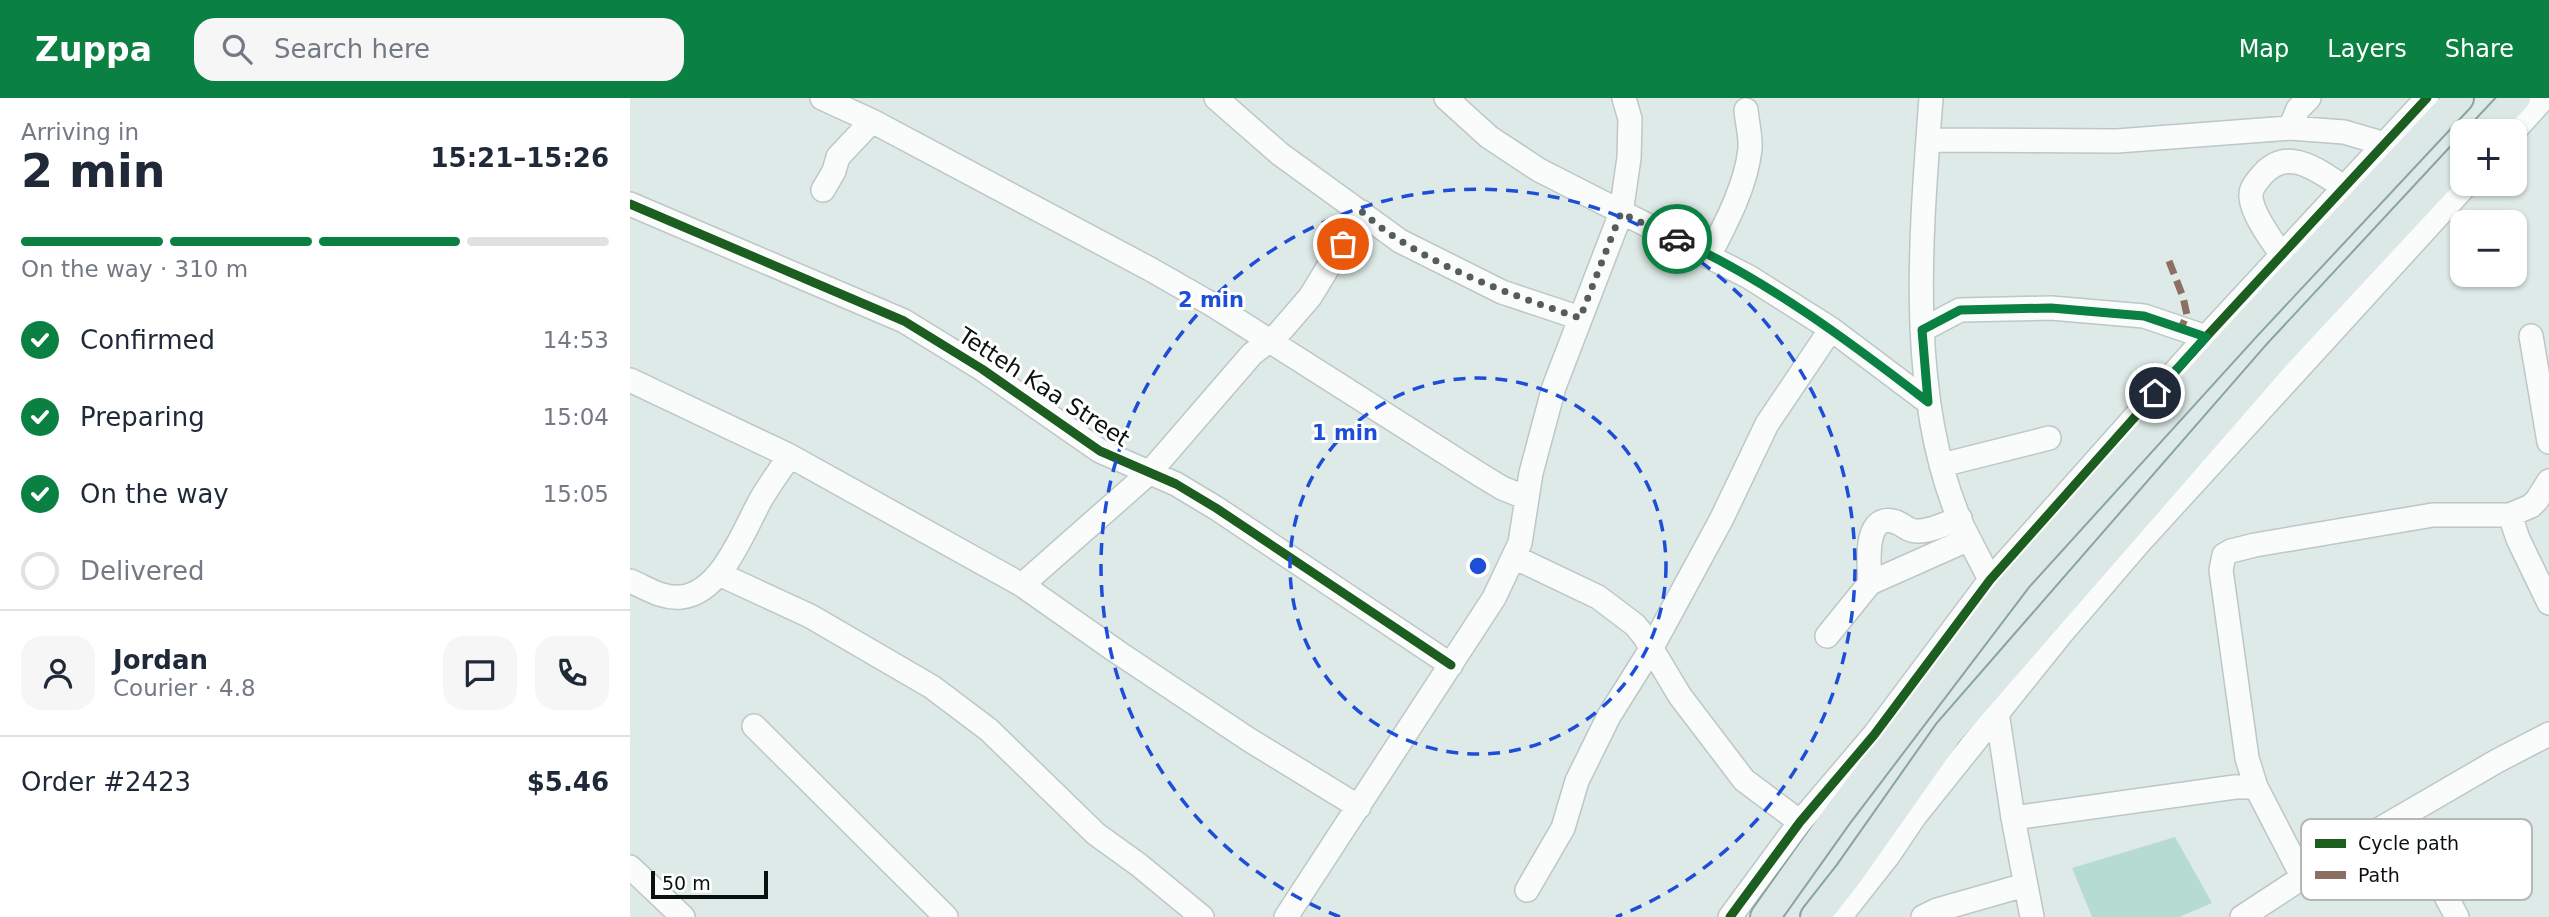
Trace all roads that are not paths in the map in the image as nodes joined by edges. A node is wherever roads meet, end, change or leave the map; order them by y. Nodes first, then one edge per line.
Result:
1 (822, 98) edge
2 (1446, 98) edge
3 (1624, 98) edge
4 (1931, 98) edge
5 (2309, 98) edge
6 (2427, 98) edge
7 (2459, 98) edge
8 (2516, 98) edge
9 (2544, 98) edge
10 (1228, 102) edge
11 (1746, 110) dead end
12 (2496, 119) edge
13 (2525, 119) edge
14 (872, 121) junction
15 (2290, 128) junction
16 (1928, 140) junction
17 (2385, 144) junction
18 (2450, 169) edge
19 (2344, 187) junction
20 (823, 190) dead end
21 (2456, 196) edge
22 (630, 204) edge
23 (1362, 212) junction
24 (1621, 213) junction
25 (2281, 255) junction
26 (1709, 256) junction
27 (1580, 318) junction
28 (2246, 326) junction
29 (1831, 329) junction
30 (1922, 330) junction
31 (2531, 336) dead end
32 (2206, 337) junction
33 (1268, 341) junction
34 (2278, 354) junction
35 (630, 380) edge
36 (1928, 402) junction
37 (2147, 420) junction
38 (2049, 438) dead end
39 (2549, 442) edge
40 (790, 456) junction
41 (1942, 465) junction
42 (1150, 472) junction
43 (2549, 481) edge
44 (1527, 498) junction
45 (2510, 515) junction
46 (1964, 529) junction
47 (2108, 549) junction
48 (1514, 557) junction
49 (719, 574) junction
50 (1990, 580) junction
51 (630, 581) edge
52 (1870, 583) junction
53 (1022, 585) junction
54 (2096, 594) junction
55 (2549, 603) edge
56 (1826, 636) dead end
57 (1651, 649) junction
58 (1451, 665) junction
59 (1997, 712) junction
60 (754, 726) dead end
61 (2549, 734) edge
62 (2256, 787) junction
63 (1359, 807) junction
64 (2403, 816) junction
65 (2013, 818) junction
66 (2398, 819) edge
67 (2405, 819) edge
68 (1800, 822) junction
69 (1888, 856) junction
70 (630, 867) edge
71 (2301, 874) edge
72 (1848, 875) junction
73 (2301, 877) edge
74 (2025, 885) junction
75 (1527, 890) dead end
76 (2448, 900) edge
77 (2273, 908) edge
78 (683, 917) edge
79 (946, 917) edge
80 (1202, 917) edge
81 (1286, 917) edge
82 (1730, 917) edge
83 (1765, 917) edge
84 (1815, 917) edge
85 (1840, 917) edge
86 (1923, 917) edge
87 (2032, 917) edge
88 (2242, 917) edge
89 (2457, 917) edge

1 - 14 street
2 - 24 street
3 - 24 street
4 - 16 street
5 - 15 street
6 - 17 street
7 - 28 main road
8 - 12 main road
9 - 13 street
10 - 23 street
11 - 26 street
14 - 20 street
14 - 33 street
15 - 16 street
15 - 17 street
16 - 30 street
17 - 19 street
18 - 34 main road
19 - 25 street
19 - 25 street
21 - 54 street
22 - 42 street, Tetteh Kaa Street
23 - 27 street
23 - 33 street
24 - 26 street
24 - 27 street
25 - 32 street
26 - 29 street
27 - 44 street
28 - 34 main road
28 - 37 main road
29 - 36 street
29 - 57 street
30 - 32 street
30 - 36 street
31 - 39 street
32 - 37 street
33 - 42 street
33 - 44 street
34 - 47 main road
35 - 40 street
36 - 41 street
37 - 50 street
37 - 83 main road
38 - 41 street
40 - 49 street
40 - 53 street
41 - 46 street
42 - 53 street
42 - 58 street, Tetteh Kaa Street
43 - 45 street
44 - 48 street
45 - 55 street
45 - 62 street
46 - 50 street
46 - 52 street
46 - 52 street
47 - 54 main road
47 - 72 main road
48 - 57 street
48 - 58 street
49 - 51 street
49 - 80 street
50 - 68 street
52 - 56 street
53 - 63 street
54 - 59 street
57 - 68 street
57 - 75 street
58 - 63 street
59 - 65 street
59 - 69 street
60 - 79 street
61 - 64 street
62 - 65 street
62 - 71 street
63 - 81 street
64 - 66 street
64 - 67 street
65 - 74 street
68 - 82 street
69 - 72 main road
69 - 85 street
70 - 78 street
72 - 84 main road
73 - 77 street
74 - 86 street
74 - 87 street
76 - 89 street
77 - 88 street

